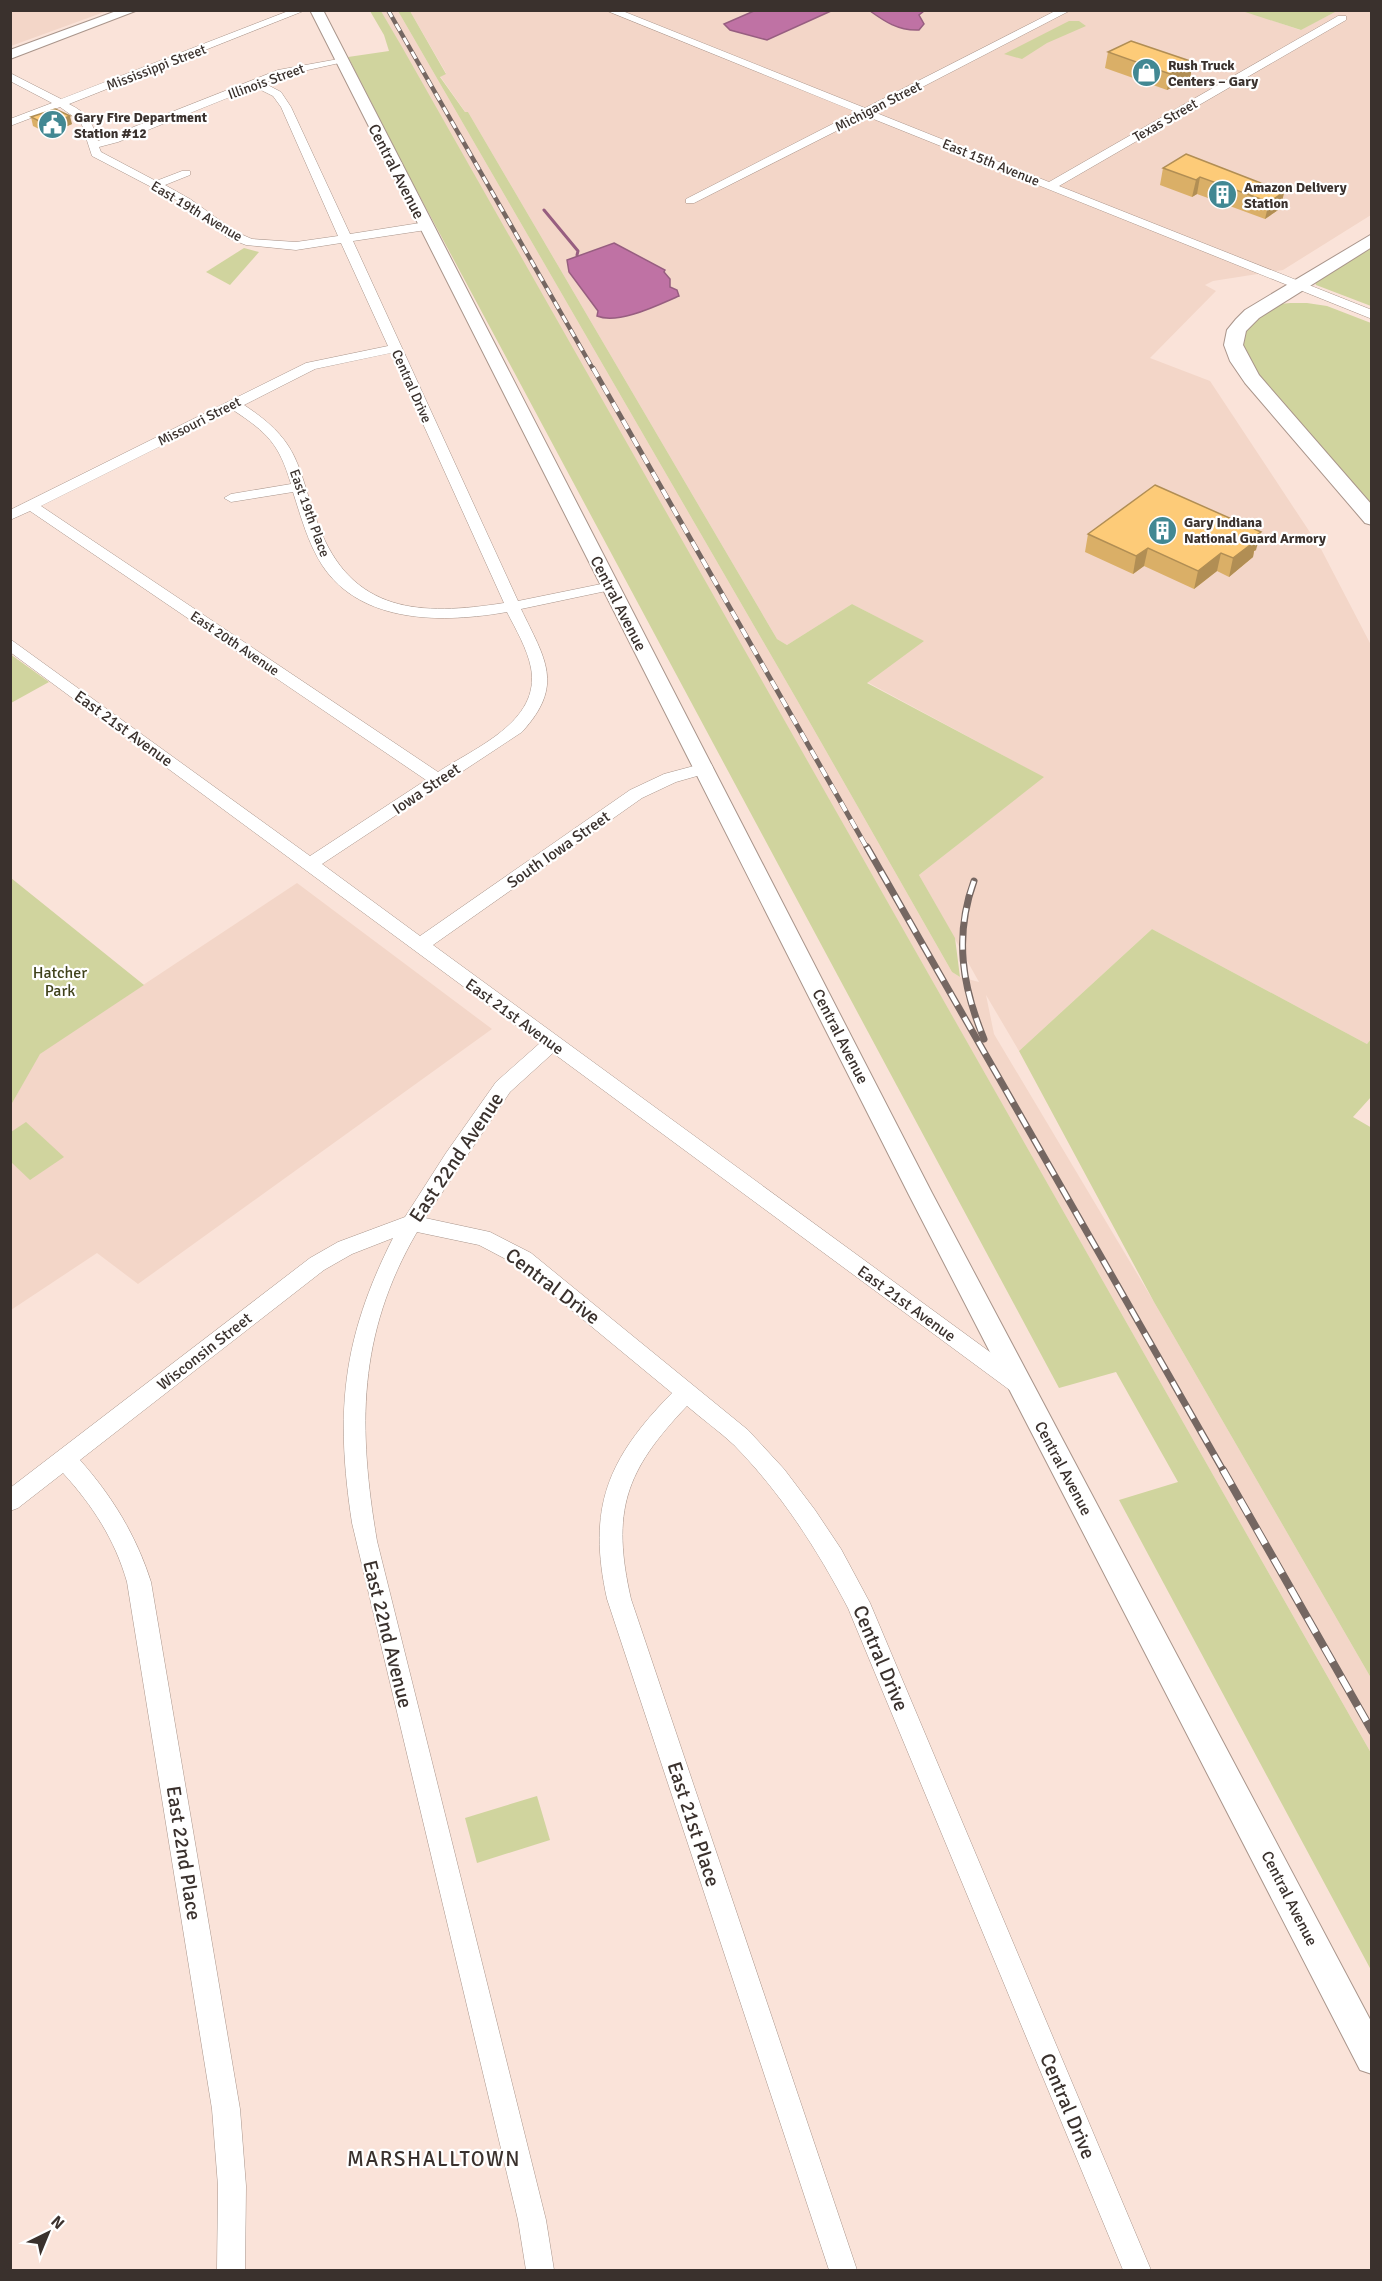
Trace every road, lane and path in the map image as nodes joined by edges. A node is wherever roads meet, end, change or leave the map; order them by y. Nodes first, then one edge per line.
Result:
1 (132, 10) edge
2 (301, 10) edge
3 (316, 10) edge
4 (610, 10) edge
5 (1066, 10) edge
6 (1342, 18) dead end
7 (10, 55) edge
8 (340, 60) junction
9 (10, 76) edge
10 (256, 83) junction
11 (62, 103) junction
12 (865, 112) junction
13 (10, 123) edge
14 (93, 145) junction
15 (186, 173) dead end
16 (156, 185) junction
17 (1050, 186) junction
18 (690, 201) dead end
19 (426, 226) junction
20 (345, 239) junction
21 (1371, 239) edge
22 (1296, 285) junction
23 (1371, 315) edge
24 (395, 348) junction
25 (233, 404) junction
26 (300, 487) junction
27 (231, 498) dead end
28 (32, 506) junction
29 (10, 516) edge
30 (1371, 519) edge
31 (611, 585) junction
32 (512, 605) junction
33 (10, 644) edge
34 (537, 704) joint
35 (705, 768) junction
36 (438, 780) junction
37 (309, 865) junction
38 (419, 946) junction
39 (552, 1043) junction
40 (410, 1223) junction
41 (1021, 1386) junction
42 (687, 1392) junction
43 (65, 1459) junction
44 (10, 1501) edge
45 (1371, 2058) edge
46 (231, 2271) edge
47 (540, 2271) edge
48 (843, 2271) edge
49 (1137, 2271) edge

1 - 7 main road
2 - 11 street, Mississippi Street
3 - 8 main road, Central Avenue
4 - 12 street, East 15th Avenue
5 - 12 street, Michigan Street
6 - 17 street, Texas Street
8 - 10 street, Illinois Street
8 - 19 main road, Central Avenue
9 - 11 street, East 19th Avenue
10 - 14 street, Illinois Street
10 - 20 street, Central Drive
11 - 13 street, Mississippi Street
11 - 14 street, East 19th Avenue
12 - 17 street, East 15th Avenue
12 - 18 street, Michigan Street
14 - 16 street, East 19th Avenue
15 - 16 street
16 - 20 street, East 19th Avenue
17 - 22 street, East 15th Avenue
19 - 20 street, East 19th Avenue
19 - 31 main road, Central Avenue
20 - 24 street, Central Drive
21 - 22 highway
22 - 23 street, East 15th Avenue
22 - 30 highway
24 - 25 street, Missouri Street
24 - 32 street, Central Drive
25 - 26 street, East 19th Place
25 - 28 street, Missouri Street
26 - 27 street
26 - 32 street, East 19th Place
28 - 29 street, Missouri Street
28 - 36 street, East 20th Avenue
31 - 32 street, East 19th Place
31 - 35 main road, Central Avenue
32 - 34 street, Central Drive
33 - 37 street, East 21st Avenue
34 - 36 street, Iowa Street
35 - 38 street, South Iowa Street
35 - 41 main road, Central Avenue
36 - 37 street, Iowa Street
37 - 38 street, East 21st Avenue
38 - 39 street, East 21st Avenue
39 - 40 street, East 22nd Avenue
39 - 41 street, East 21st Avenue
40 - 42 street, Central Drive
40 - 43 street, Wisconsin Street
40 - 47 street, East 22nd Avenue
41 - 45 main road, Central Avenue
42 - 48 street, East 21st Place
42 - 49 street, Central Drive
43 - 44 street, Wisconsin Street
43 - 46 street, East 22nd Place

